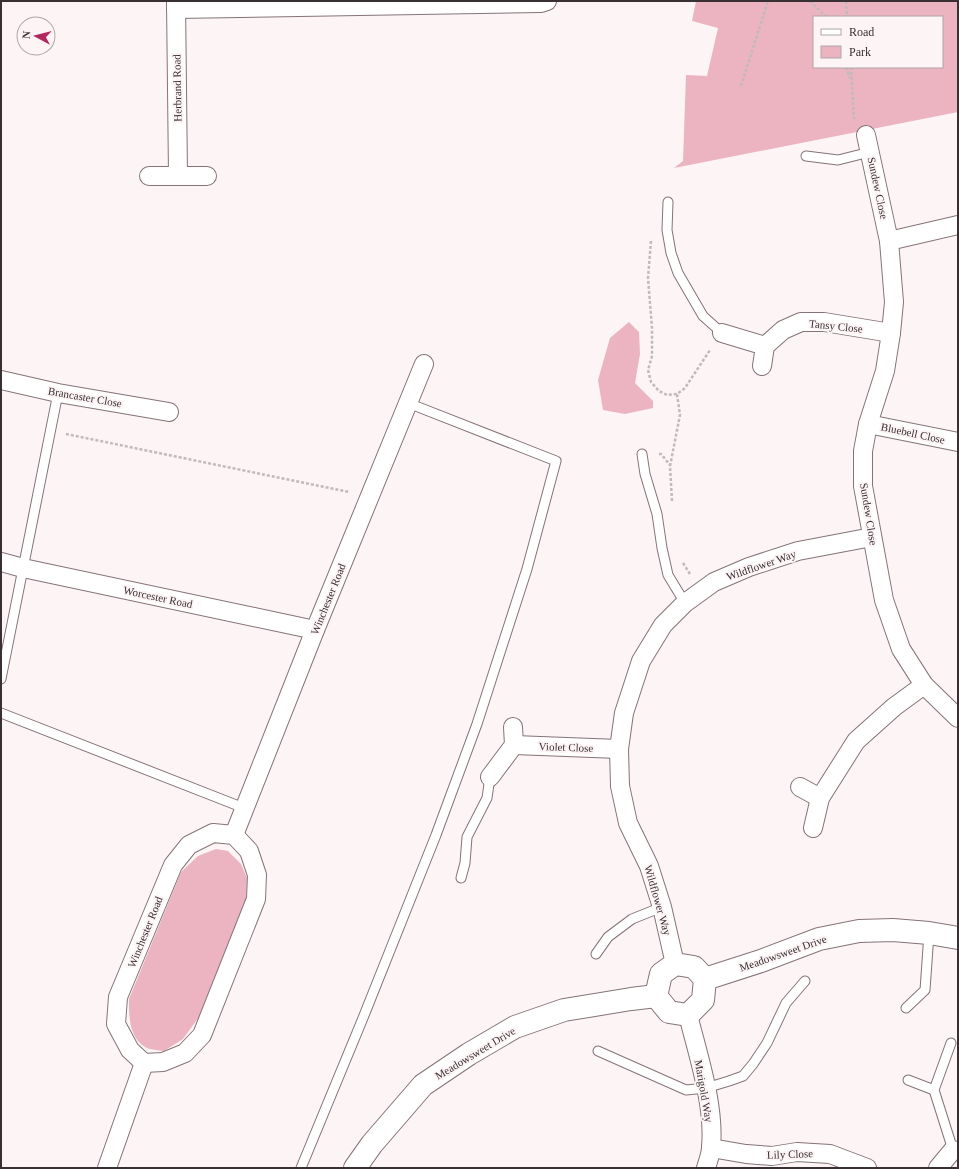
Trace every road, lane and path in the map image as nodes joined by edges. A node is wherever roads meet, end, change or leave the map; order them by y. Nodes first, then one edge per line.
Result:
1 (547, 1) edge
2 (768, 1) edge
3 (810, 1) edge
4 (846, 1) edge
5 (176, 5) edge
6 (825, 16) edge
7 (848, 16) edge
8 (846, 68) edge
9 (851, 68) edge
10 (852, 81) junction
11 (741, 86) dead end
12 (868, 143) junction
13 (806, 156) dead end
14 (149, 176) dead end
15 (178, 176) junction
16 (207, 176) dead end
17 (668, 202) dead end
18 (958, 225) edge
19 (652, 236) dead end
20 (889, 241) junction
21 (722, 333) junction
22 (891, 333) junction
23 (765, 346) junction
24 (424, 364) dead end
25 (762, 366) dead end
26 (1, 380) edge
27 (58, 393) junction
28 (676, 394) junction
29 (408, 403) junction
30 (169, 412) dead end
31 (868, 424) junction
32 (50, 430) junction
33 (958, 442) edge
34 (642, 454) dead end
35 (370, 496) junction
36 (672, 505) dead end
37 (872, 537) junction
38 (681, 556) dead end
39 (1, 562) edge
40 (22, 568) junction
41 (702, 591) junction
42 (685, 603) junction
43 (315, 630) junction
44 (1, 679) edge
45 (924, 685) junction
46 (1, 714) edge
47 (958, 718) edge
48 (513, 727) dead end
49 (514, 745) junction
50 (619, 749) junction
51 (490, 777) joint
52 (800, 787) dead end
53 (820, 798) junction
54 (244, 808) junction
55 (813, 828) dead end
56 (234, 835) junction
57 (461, 878) dead end
58 (662, 907) junction
59 (929, 933) junction
60 (958, 938) edge
61 (596, 954) dead end
62 (675, 964) junction
63 (705, 979) junction
64 (805, 981) dead end
65 (656, 996) junction
66 (906, 1008) dead end
67 (688, 1015) junction
68 (951, 1043) dead end
69 (598, 1051) dead end
70 (144, 1063) junction
71 (908, 1080) dead end
72 (706, 1088) junction
73 (934, 1090) junction
74 (711, 1148) junction
75 (953, 1150) joint
76 (107, 1168) edge
77 (301, 1168) edge
78 (355, 1168) edge
79 (706, 1168) edge
80 (867, 1168) edge
81 (938, 1168) edge

1 - 5 street
2 - 11 path
3 - 6 path
4 - 7 path
5 - 15 street, Herbrand Road
8 - 10 path
9 - 10 path
10 - 12 path
12 - 13 lane
12 - 20 street, Sundew Close
14 - 15 street
15 - 16 street
17 - 21 lane
18 - 20 street
19 - 28 path
20 - 22 street, Sundew Close
21 - 23 street
21 - 28 path
22 - 23 street, Tansy Close
22 - 31 street, Sundew Close
23 - 25 street
24 - 29 street, Winchester Road
26 - 27 street, Brancaster Close
27 - 30 street, Brancaster Close
27 - 32 lane
28 - 36 path
29 - 35 street, Winchester Road
29 - 77 lane
31 - 33 street, Bluebell Close
31 - 37 street, Sundew Close
32 - 35 path
32 - 40 lane
34 - 42 lane
35 - 43 street, Winchester Road
37 - 41 street, Wildflower Way
37 - 45 street, Sundew Close
38 - 41 path
39 - 40 street, Worcester Road
40 - 43 street, Worcester Road
40 - 44 lane
41 - 42 street, Wildflower Way
42 - 50 street, Wildflower Way
43 - 54 street, Winchester Road
45 - 47 street, Sundew Close
45 - 53 street
46 - 54 lane
48 - 49 street
49 - 50 street, Violet Close
49 - 51 street
50 - 58 street, Wildflower Way
51 - 57 lane
52 - 53 street
53 - 55 street
54 - 56 street, Winchester Road
56 - 70 street
56 - 70 street, Winchester Road
58 - 61 lane
58 - 62 street, Wildflower Way
59 - 60 street, Meadowsweet Drive
59 - 63 street, Meadowsweet Drive
59 - 66 lane
62 - 63 street
62 - 65 street
63 - 67 street
64 - 72 lane
65 - 67 street
65 - 78 street, Meadowsweet Drive
67 - 72 street, Marigold Way
68 - 73 lane
69 - 72 lane
70 - 76 street
71 - 73 lane
72 - 74 street, Marigold Way
73 - 75 lane
74 - 79 street, Marigold Way
74 - 80 street, Lily Close
75 - 81 street

